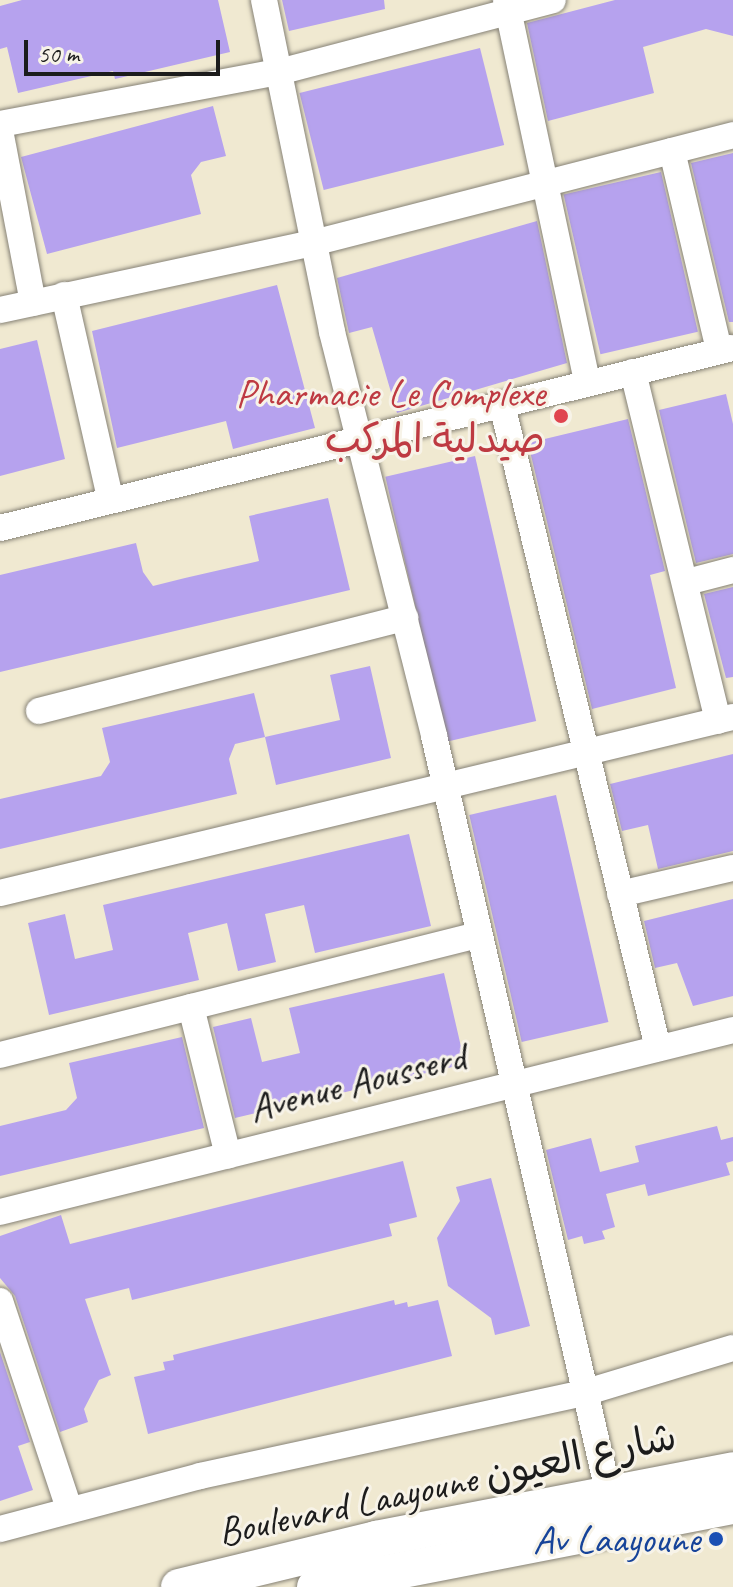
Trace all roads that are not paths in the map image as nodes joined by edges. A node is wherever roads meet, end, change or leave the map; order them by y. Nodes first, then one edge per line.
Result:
1 (264, 0) edge
2 (553, 0) edge
3 (507, 6) edge
4 (279, 72) junction
5 (0, 127) edge
6 (733, 135) edge
7 (672, 151) junction
8 (546, 180) junction
9 (313, 243) junction
10 (64, 295) junction
11 (33, 303) junction
12 (0, 310) edge
13 (726, 349) edge
14 (633, 372) junction
15 (587, 382) junction
16 (502, 405) junction
17 (358, 440) junction
18 (110, 498) junction
19 (0, 528) edge
20 (733, 570) edge
21 (687, 582) junction
22 (405, 618) junction
23 (39, 711) dead end
24 (725, 719) edge
25 (582, 752) junction
26 (444, 785) junction
27 (733, 868) edge
28 (0, 893) edge
29 (620, 894) junction
30 (477, 935) junction
31 (191, 1007) junction
32 (733, 1030) edge
33 (658, 1048) junction
34 (0, 1055) edge
35 (513, 1084) junction
36 (228, 1155) junction
37 (0, 1212) edge
38 (0, 1301) edge
39 (733, 1348) edge
40 (587, 1392) junction
41 (733, 1470) edge
42 (733, 1506) edge
43 (69, 1508) junction
44 (612, 1511) junction
45 (0, 1529) edge
46 (179, 1587) edge
47 (315, 1587) edge

1 - 4 street
2 - 3 street
3 - 4 street
3 - 8 street
4 - 5 street
4 - 9 street
5 - 11 street
6 - 7 street
7 - 8 street
7 - 13 street
8 - 9 street
8 - 15 street
9 - 10 street
9 - 17 street
10 - 11 street
10 - 18 street
11 - 12 street
13 - 14 street
14 - 15 street
14 - 21 street
15 - 16 street
16 - 17 street
16 - 25 street
17 - 18 street
17 - 22 street
18 - 19 street
20 - 21 street
21 - 24 street
22 - 23 street
22 - 26 street
24 - 25 street
25 - 26 street
25 - 29 street
26 - 28 street
26 - 30 street
27 - 29 street
29 - 33 street
30 - 31 street
30 - 35 street
31 - 34 street
31 - 36 street
32 - 33 street, Avenue Aousserd
33 - 35 street, Avenue Aousserd
35 - 36 street, Avenue Aousserd
35 - 40 street
36 - 37 street, Avenue Aousserd
38 - 43 street
39 - 40 street
40 - 43 street
40 - 44 street
41 - 44 street, Boulevard Laayoune شارع العيون
42 - 44 street, Boulevard Laayoune شارع العيون
43 - 45 street
44 - 46 street, Boulevard Laayoune شارع العيون
44 - 47 street, Boulevard Laayoune شارع العيون

